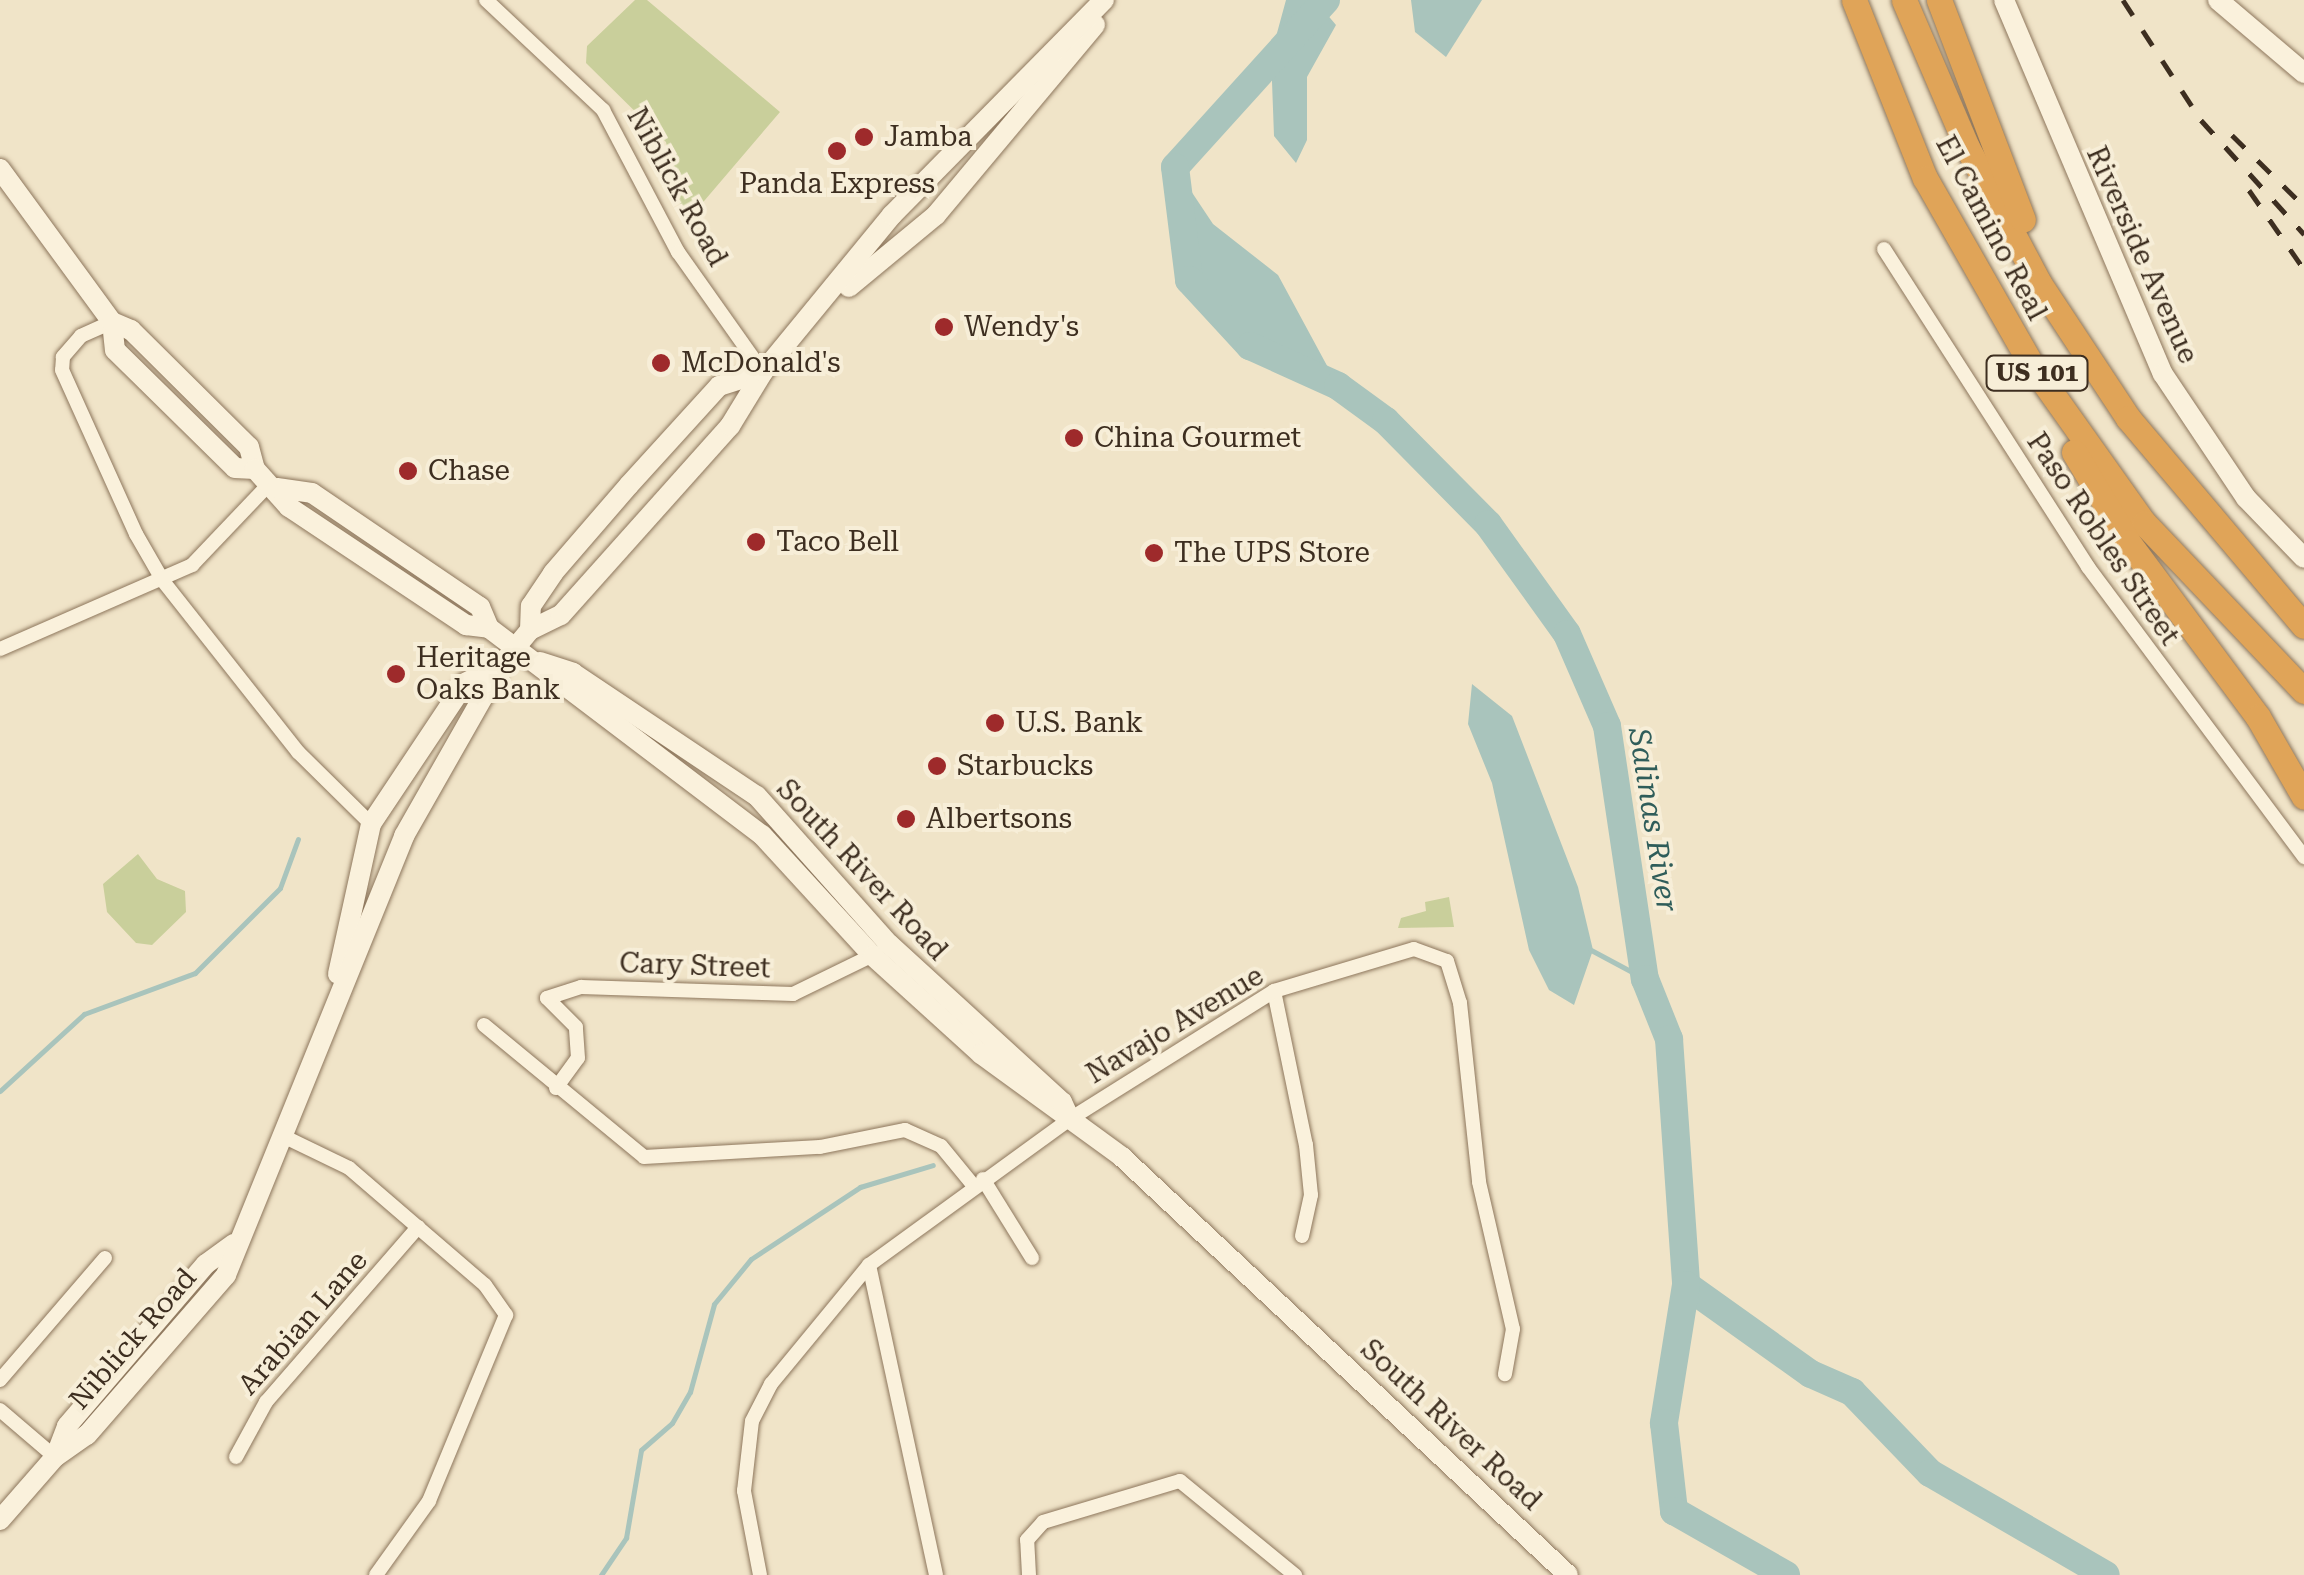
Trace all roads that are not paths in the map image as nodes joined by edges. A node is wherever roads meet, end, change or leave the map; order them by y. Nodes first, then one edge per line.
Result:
1 (486, 0) edge
2 (1104, 0) edge
3 (1117, 0) edge
4 (1854, 0) edge
5 (1904, 0) edge
6 (1940, 0) edge
7 (2004, 0) edge
8 (2218, 0) edge
9 (2304, 73) edge
10 (0, 170) edge
11 (1884, 249) dead end
12 (2039, 283) junction
13 (820, 311) junction
14 (112, 322) junction
15 (2033, 367) junction
16 (764, 372) junction
17 (267, 480) junction
18 (2304, 558) edge
19 (163, 581) junction
20 (2304, 626) edge
21 (530, 630) junction
22 (516, 647) junction
23 (0, 649) edge
24 (501, 665) junction
25 (2304, 691) edge
26 (2304, 797) edge
27 (372, 824) junction
28 (2301, 851) edge
29 (881, 950) junction
30 (1274, 991) junction
31 (332, 1007) junction
32 (484, 1025) dead end
33 (556, 1088) junction
34 (1070, 1119) junction
35 (285, 1137) junction
36 (978, 1182) junction
37 (418, 1228) junction
38 (1302, 1236) dead end
39 (105, 1258) dead end
40 (1032, 1258) dead end
41 (869, 1265) junction
42 (1505, 1374) dead end
43 (0, 1380) edge
44 (0, 1410) edge
45 (55, 1456) junction
46 (236, 1456) dead end
47 (0, 1520) edge
48 (376, 1575) edge
49 (760, 1575) edge
50 (936, 1575) edge
51 (1029, 1575) edge
52 (1295, 1575) edge
53 (1568, 1575) edge

1 - 16 street, Niblick Road
2 - 13 main road, Niblick Road
3 - 13 main road, Niblick Road
4 - 15 highway, El Camino Real / US 101
5 - 12 highway, El Camino Real / US 101
6 - 12 highway
7 - 18 main road, Riverside Avenue
8 - 9 main road
10 - 14 main road, South River Road
11 - 28 street, Paso Robles Street
12 - 20 highway, El Camino Real / US 101
13 - 16 main road, Niblick Road
14 - 17 main road, South River Road
14 - 17 main road, South River Road
14 - 19 street
15 - 25 highway, El Camino Real / US 101
15 - 26 highway
16 - 21 main road, Niblick Road
16 - 21 main road, Niblick Road
17 - 19 street
17 - 22 main road, South River Road
19 - 23 street
19 - 27 street
21 - 22 main road, Niblick Road
22 - 24 main road, Niblick Road
22 - 29 main road, South River Road
24 - 27 main road, Niblick Road
24 - 31 main road, Niblick Road
27 - 31 main road, Niblick Road
29 - 33 street, Cary Street
29 - 34 main road, South River Road
30 - 34 street, Navajo Avenue
30 - 38 street
30 - 42 street, Navajo Avenue
31 - 35 main road, Niblick Road
32 - 33 street
33 - 36 street
34 - 36 street, Navajo Avenue
34 - 53 main road, South River Road
35 - 37 street
35 - 45 main road, Niblick Road
36 - 40 street
36 - 41 street, Navajo Avenue
37 - 46 street, Arabian Lane
37 - 48 street
39 - 43 street
41 - 49 street, Navajo Avenue
41 - 50 street
44 - 45 street
45 - 47 main road, Niblick Road
51 - 52 street

